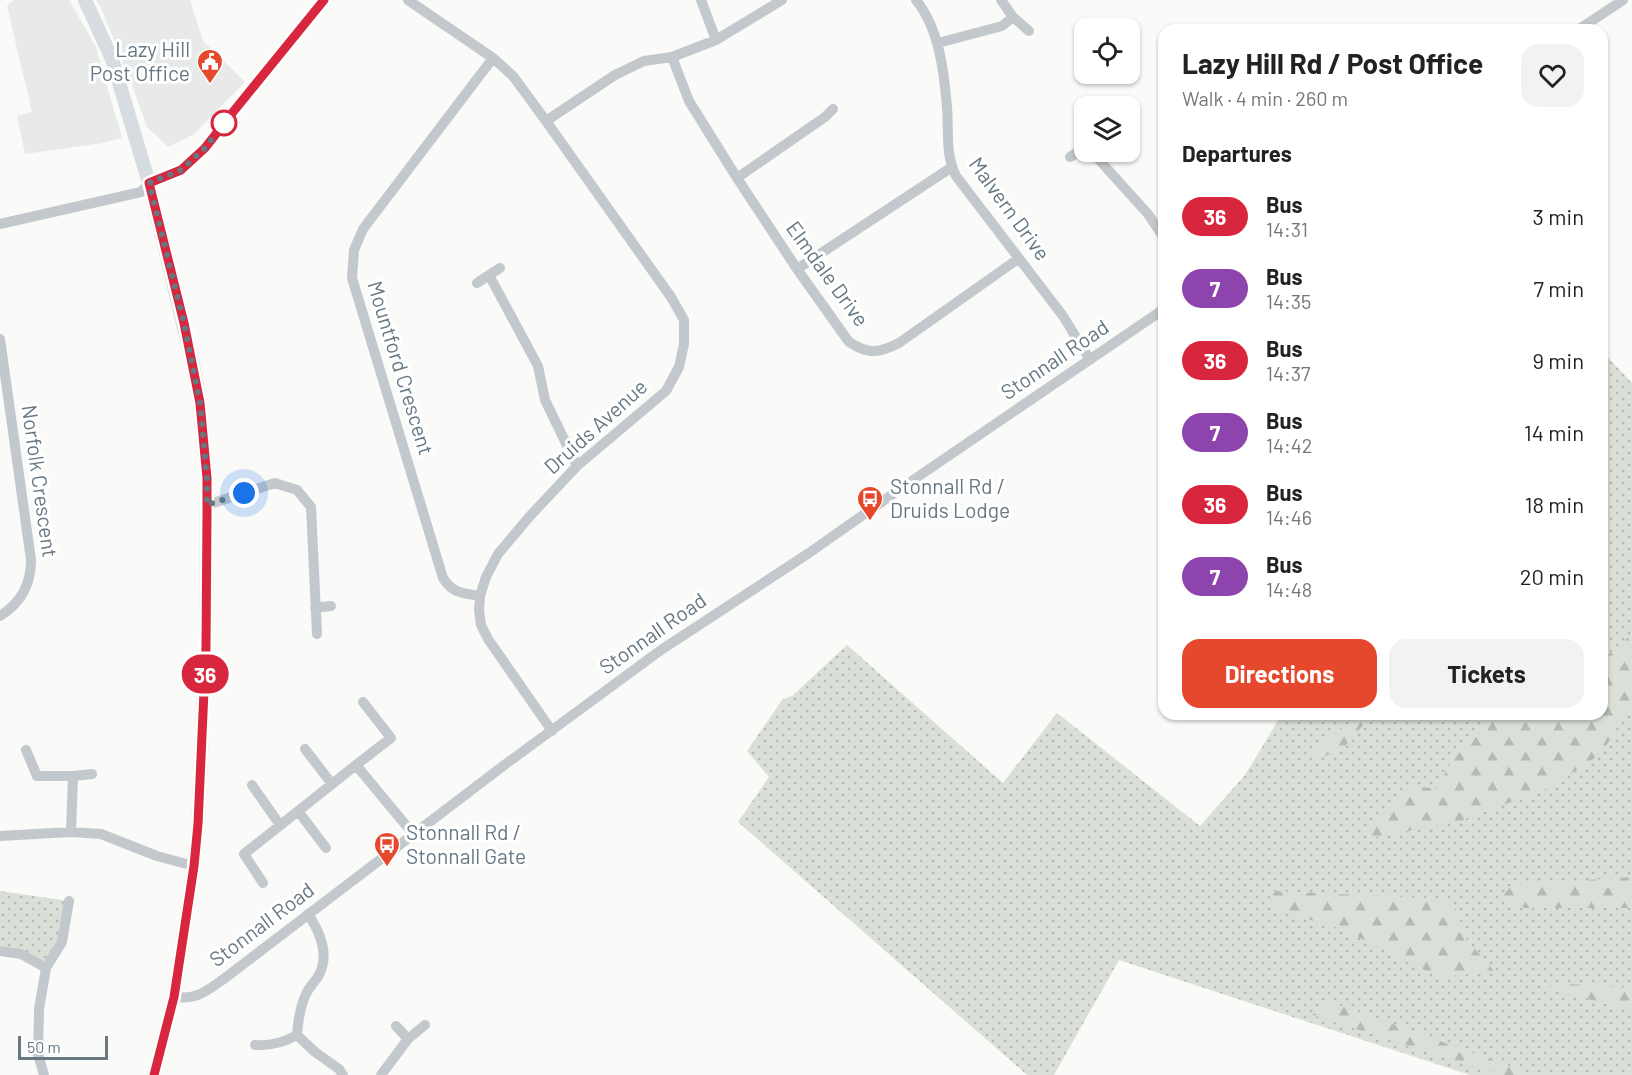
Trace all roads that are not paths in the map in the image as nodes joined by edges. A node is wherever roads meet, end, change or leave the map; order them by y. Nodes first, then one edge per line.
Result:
1 (85, 0) edge
2 (408, 0) edge
3 (701, 0) edge
4 (782, 0) edge
5 (915, 0) edge
6 (1001, 0) edge
7 (1623, 0) edge
8 (319, 2) edge
9 (1013, 17) junction
10 (1587, 24) edge
11 (1029, 31) dead end
12 (716, 40) junction
13 (938, 43) junction
14 (672, 57) junction
15 (493, 58) junction
16 (829, 118) dead end
17 (546, 121) junction
18 (1074, 154) edge
19 (1070, 157) dead end
20 (1101, 162) edge
21 (952, 167) junction
22 (737, 178) junction
23 (149, 183) junction
24 (0, 224) edge
25 (1158, 229) edge
26 (1018, 259) junction
27 (500, 268) dead end
28 (797, 269) junction
29 (489, 275) junction
30 (477, 283) dead end
31 (1158, 313) edge
32 (0, 339) edge
33 (1090, 360) junction
34 (578, 466) junction
35 (207, 505) junction
36 (480, 596) junction
37 (332, 606) dead end
38 (315, 608) junction
39 (0, 616) edge
40 (317, 634) dead end
41 (363, 702) dead end
42 (552, 731) junction
43 (306, 749) dead end
44 (26, 750) dead end
45 (356, 765) junction
46 (93, 774) dead end
47 (73, 776) junction
48 (332, 784) junction
49 (252, 785) dead end
50 (298, 811) junction
51 (280, 825) junction
52 (71, 832) junction
53 (414, 835) junction
54 (0, 836) edge
55 (326, 848) dead end
56 (194, 866) junction
57 (262, 883) dead end
58 (69, 902) dead end
59 (308, 914) junction
60 (0, 951) edge
61 (46, 968) junction
62 (174, 997) junction
63 (425, 1025) dead end
64 (396, 1026) dead end
65 (297, 1035) junction
66 (408, 1039) junction
67 (255, 1045) dead end
68 (44, 1075) edge
69 (154, 1075) edge
70 (343, 1075) edge
71 (381, 1075) edge

1 - 23 street
2 - 15 street, Druids Avenue
3 - 12 street
4 - 12 street
5 - 13 street, Malvern Drive
6 - 9 street
7 - 10 street
8 - 23 street
9 - 11 street
9 - 13 street
12 - 14 street
13 - 21 street, Malvern Drive
14 - 17 street
14 - 22 street, Elmdale Drive
15 - 17 street, Druids Avenue
15 - 36 street, Mountford Crescent
16 - 22 street
17 - 34 street, Druids Avenue
18 - 19 street
20 - 25 street
21 - 26 street, Malvern Drive
21 - 28 street
22 - 28 street, Elmdale Drive
23 - 24 street
23 - 35 street
26 - 28 street, Elmdale Drive
26 - 33 street, Malvern Drive
27 - 29 street
29 - 30 street
29 - 34 street
31 - 33 street, Stonnall Road
32 - 39 street, Norfolk Crescent
33 - 42 street, Stonnall Road
34 - 36 street, Druids Avenue
35 - 38 street
35 - 56 street
36 - 42 street, Druids Avenue
37 - 38 street
38 - 40 street
41 - 45 street
42 - 53 street, Stonnall Road
43 - 48 street
44 - 47 street
45 - 48 street
45 - 53 street
46 - 47 street
47 - 52 street
48 - 50 street
49 - 51 street
50 - 51 street
50 - 55 street
51 - 57 street
52 - 54 street
52 - 56 street
53 - 59 street, Stonnall Road
56 - 62 street
58 - 61 street
59 - 62 street, Stonnall Road
59 - 65 street
60 - 61 street
61 - 68 street
62 - 69 street
63 - 66 street
64 - 66 street
65 - 67 street
65 - 70 street
66 - 71 street

